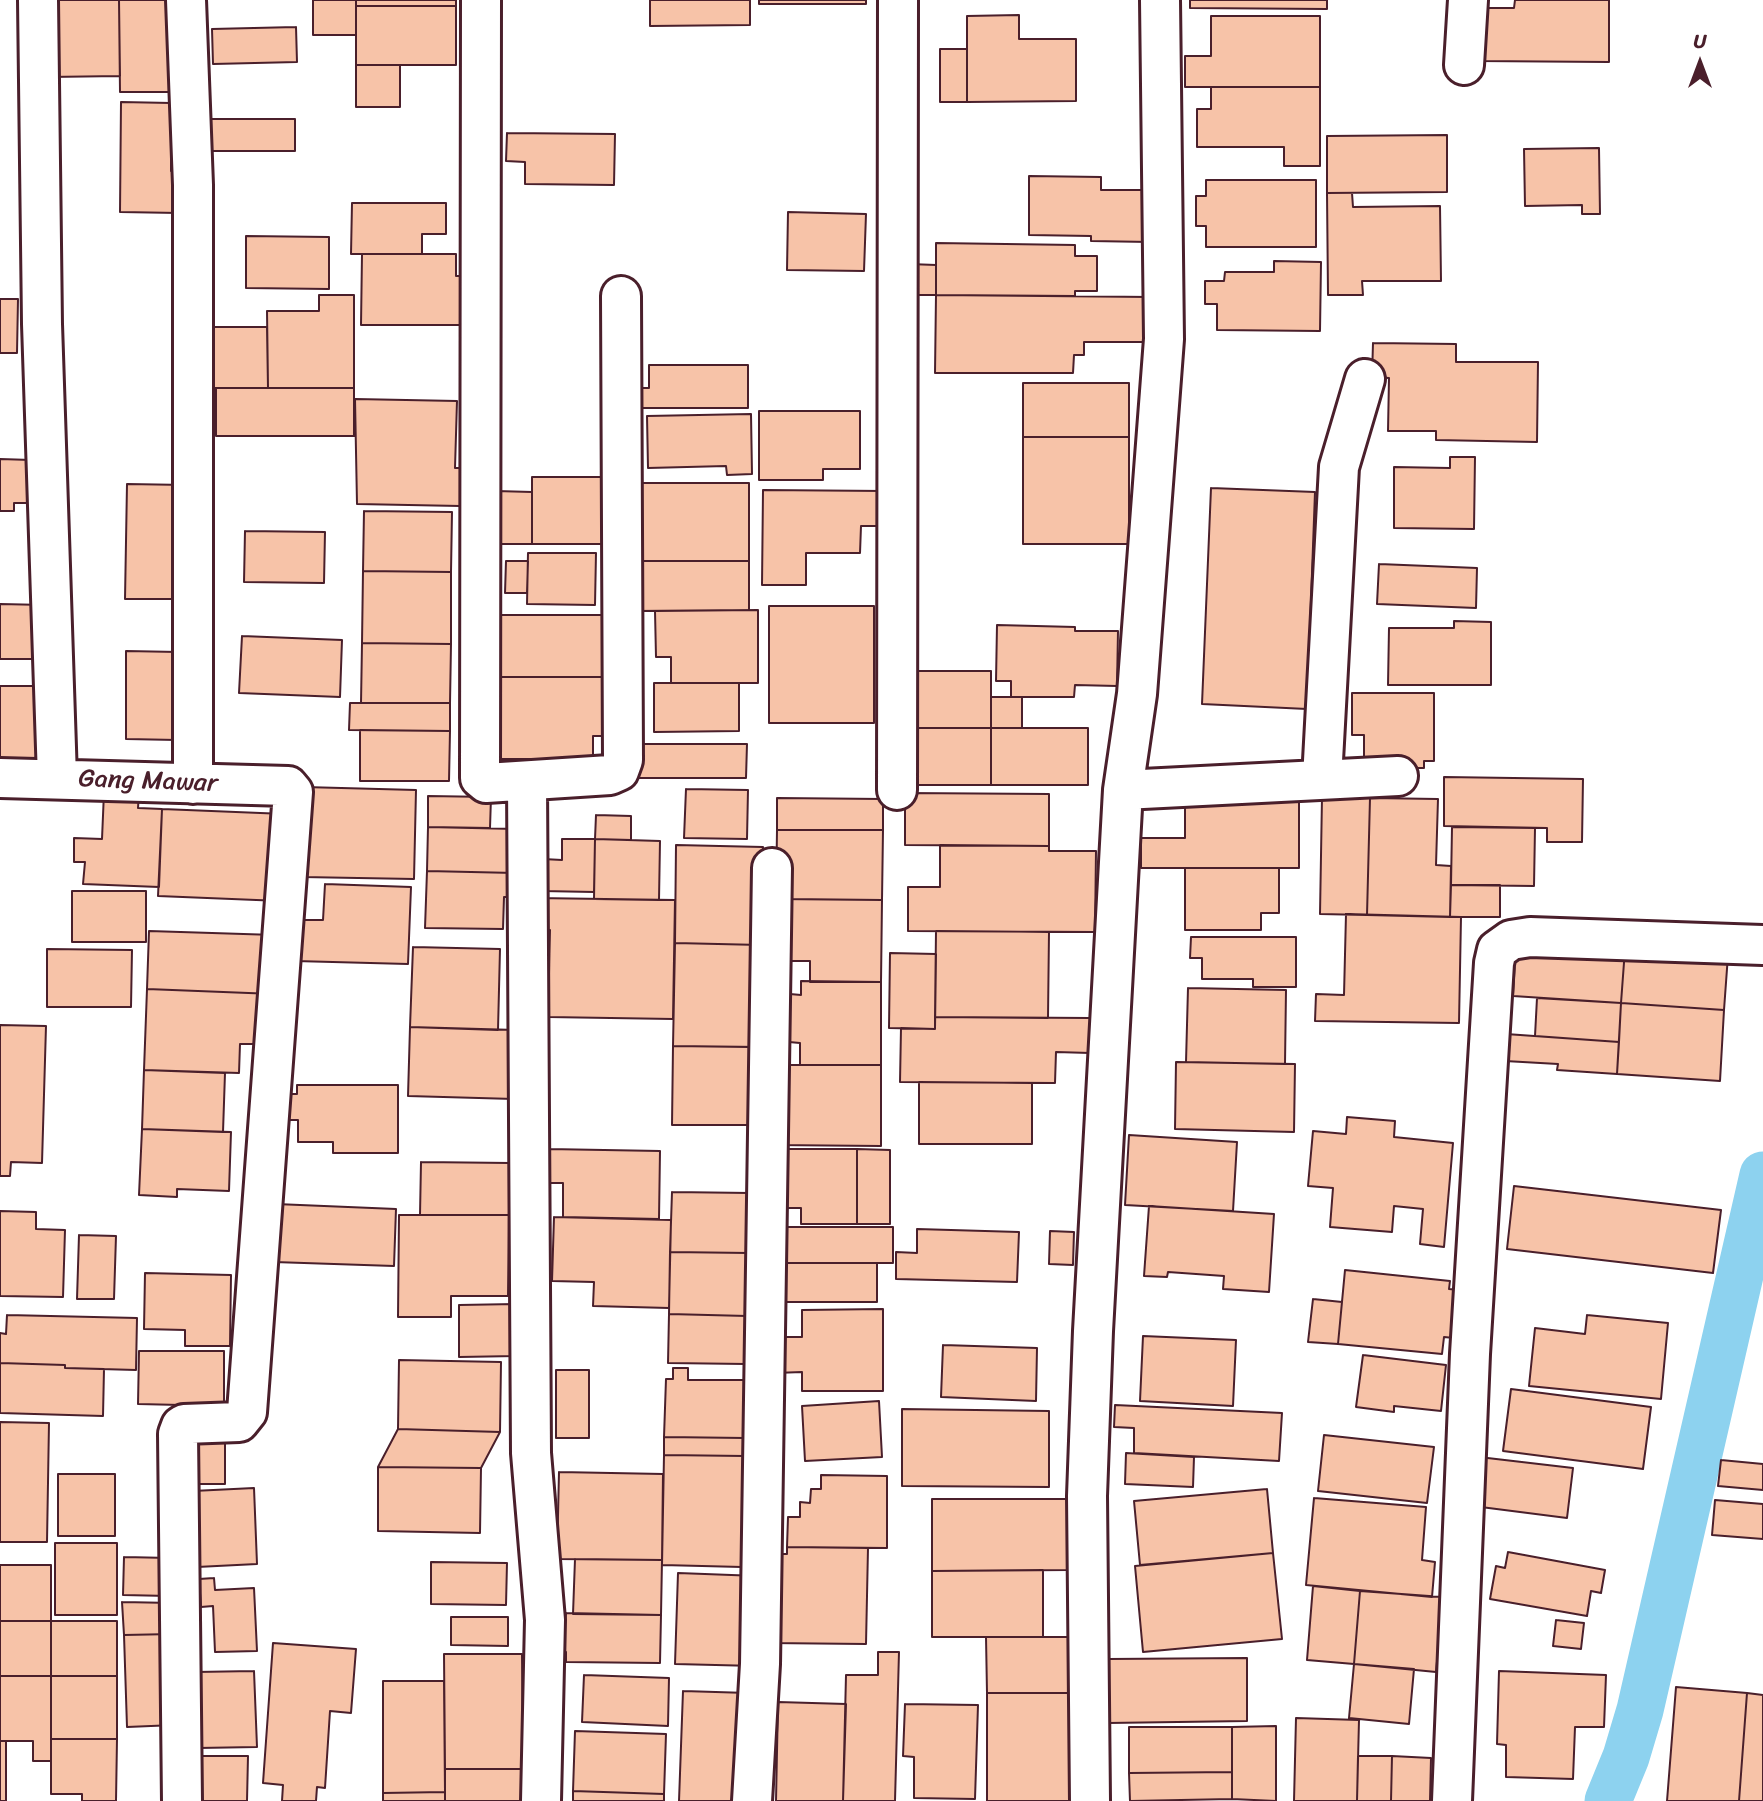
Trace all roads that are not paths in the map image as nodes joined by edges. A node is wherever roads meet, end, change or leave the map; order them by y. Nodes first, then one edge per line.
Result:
1 (38, 0) edge
2 (187, 0) edge
3 (481, 0) edge
4 (898, 0) edge
5 (1160, 0) edge
6 (1468, 0) edge
7 (1464, 65) dead end
8 (621, 296) dead end
9 (1365, 379) dead end
10 (1398, 776) dead end
11 (0, 778) edge
12 (57, 778) junction
13 (1322, 779) junction
14 (527, 782) junction
15 (193, 784) junction
16 (897, 790) dead end
17 (1123, 790) junction
18 (772, 868) dead end
19 (1763, 945) edge
20 (182, 1801) edge
21 (541, 1801) edge
22 (752, 1801) edge
23 (1090, 1801) edge
24 (1452, 1801) edge

1 - 12 street
2 - 15 street
3 - 14 street
4 - 16 street
5 - 17 street
6 - 7 street
8 - 14 street
9 - 13 street
10 - 13 street
11 - 12 street, Gang Mawar
12 - 15 street, Gang Mawar
13 - 17 street
14 - 21 street
15 - 20 street, Gang Mawar
17 - 23 street
18 - 22 street
19 - 24 street

